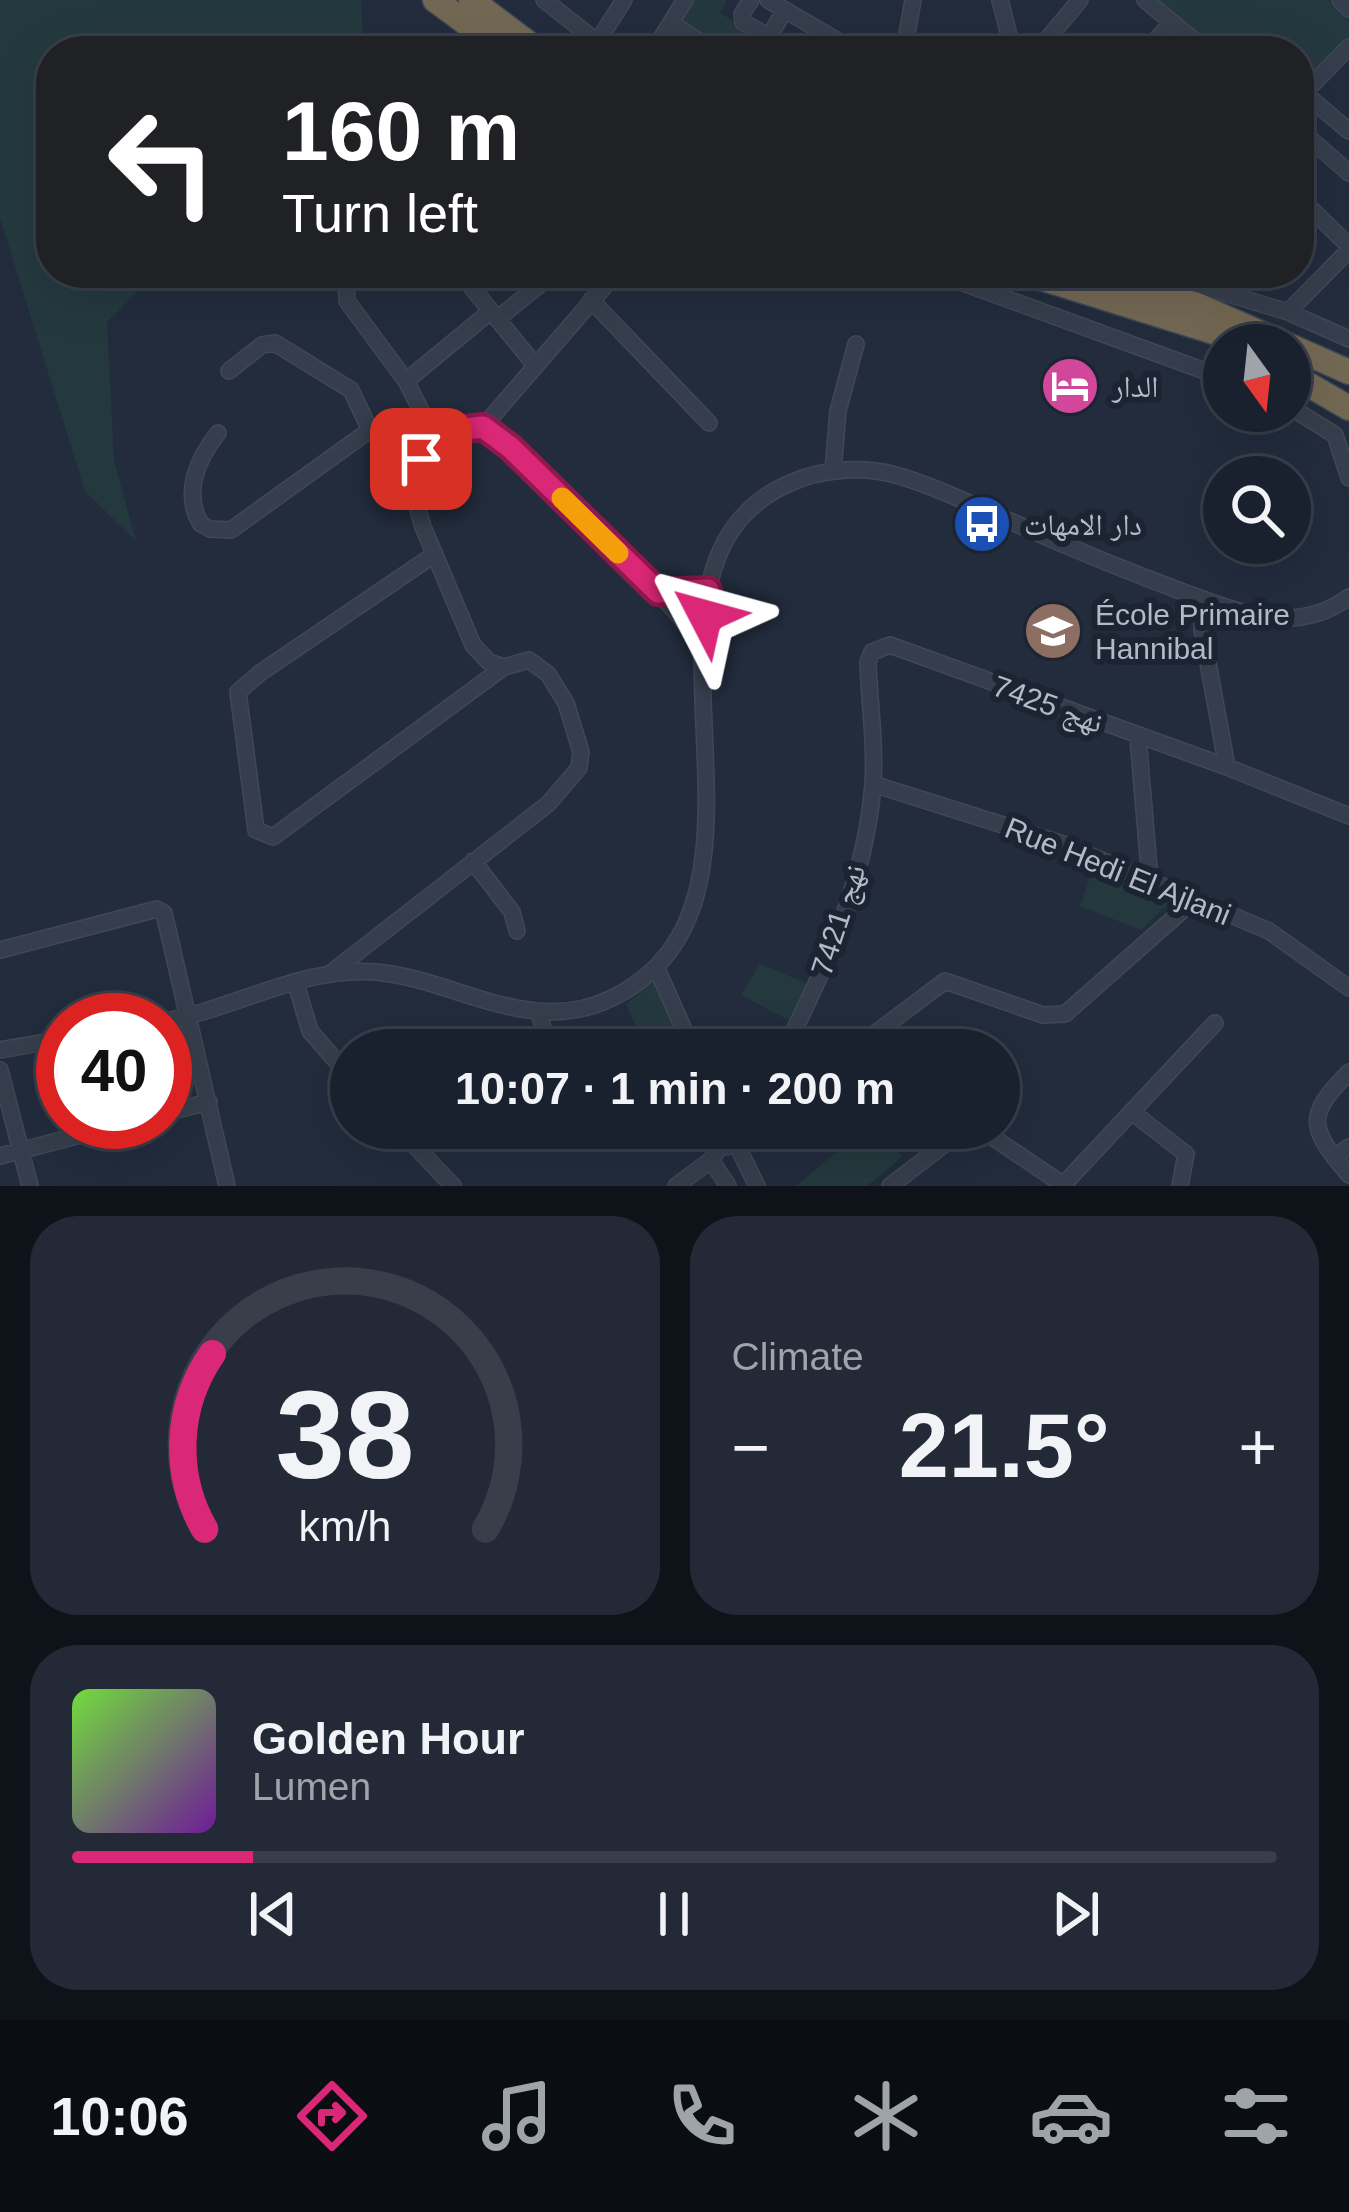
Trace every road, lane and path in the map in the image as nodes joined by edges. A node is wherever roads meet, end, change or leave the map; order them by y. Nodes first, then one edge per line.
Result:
1 (435, 0) edge
2 (471, 0) edge
3 (544, 0) edge
4 (624, 0) edge
5 (685, 0) edge
6 (751, 0) edge
7 (768, 0) edge
8 (913, 0) edge
9 (1000, 0) edge
10 (1080, 0) edge
11 (1145, 0) edge
12 (1340, 0) edge
13 (1349, 9) edge
14 (784, 11) junction
15 (1172, 22) junction
16 (671, 23) junction
17 (484, 36) edge
18 (519, 36) edge
19 (589, 36) edge
20 (608, 36) edge
21 (663, 36) edge
22 (691, 36) edge
23 (757, 36) edge
24 (770, 36) edge
25 (815, 36) edge
26 (906, 36) edge
27 (1009, 36) edge
28 (1056, 36) edge
29 (1159, 36) edge
30 (1189, 36) edge
31 (1349, 47) edge
32 (1314, 83) edge
33 (1314, 105) edge
34 (1349, 131) edge
35 (1314, 142) edge
36 (1349, 173) edge
37 (1314, 212) edge
38 (1349, 248) edge
39 (1314, 285) edge
40 (347, 288) edge
41 (472, 288) edge
42 (534, 288) edge
43 (602, 288) edge
44 (977, 288) edge
45 (1137, 288) edge
46 (1162, 288) edge
47 (1311, 288) edge
48 (1204, 297) edge
49 (591, 300) junction
50 (1288, 313) junction
51 (494, 315) junction
52 (1240, 324) edge
53 (1349, 339) edge
54 (856, 344) dead end
55 (1349, 356) edge
56 (1311, 358) edge
57 (534, 364) junction
58 (1203, 370) edge
59 (229, 371) dead end
60 (1311, 372) edge
61 (1349, 372) edge
62 (406, 381) junction
63 (1311, 386) edge
64 (1349, 391) edge
65 (1349, 408) edge
66 (1311, 420) edge
67 (709, 423) dead end
68 (483, 427) junction
69 (370, 430) junction
70 (218, 433) dead end
71 (436, 433) junction
72 (833, 470) junction
73 (1349, 478) edge
74 (435, 554) junction
75 (708, 590) junction
76 (658, 592) junction
77 (1202, 599) junction
78 (1344, 600) edge
79 (1349, 621) edge
80 (703, 643) junction
81 (504, 667) junction
82 (1138, 737) junction
83 (1227, 766) junction
84 (873, 784) junction
85 (1349, 816) edge
86 (473, 861) junction
87 (1150, 881) junction
88 (1193, 901) junction
89 (517, 931) dead end
90 (0, 950) edge
91 (657, 969) junction
92 (332, 972) junction
93 (296, 984) junction
94 (1349, 988) edge
95 (183, 993) edge
96 (540, 1014) junction
97 (192, 1016) edge
98 (1215, 1023) dead end
99 (192, 1026) edge
100 (543, 1029) edge
101 (684, 1029) edge
102 (795, 1029) edge
103 (881, 1029) edge
104 (36, 1044) edge
105 (0, 1050) edge
106 (330, 1054) edge
107 (0, 1070) edge
108 (1349, 1072) edge
109 (209, 1102) junction
110 (192, 1106) edge
111 (1132, 1112) junction
112 (36, 1146) edge
113 (1349, 1147) edge
114 (418, 1149) edge
115 (720, 1149) edge
116 (740, 1149) edge
117 (22, 1150) junction
118 (0, 1156) edge
119 (715, 1156) junction
120 (1334, 1157) junction
121 (1349, 1175) edge
122 (1064, 1185) edge
123 (30, 1186) edge
124 (227, 1186) edge
125 (453, 1186) edge
126 (676, 1186) edge
127 (728, 1186) edge
128 (757, 1186) edge
129 (890, 1186) edge
130 (1180, 1186) edge

1 - 17 highway
2 - 18 highway
3 - 19 street
4 - 20 street
5 - 16 street
6 - 23 street
7 - 14 street
8 - 26 street
9 - 27 street
10 - 28 street
11 - 15 street
12 - 13 street
14 - 24 street
14 - 25 street
15 - 29 street
15 - 30 street
16 - 21 street
16 - 22 street
31 - 32 street
33 - 34 street
35 - 36 street
37 - 38 street
38 - 39 street
40 - 62 street
41 - 51 street
42 - 51 street
43 - 49 street
44 - 58 street
45 - 48 highway
46 - 48 highway
47 - 50 street
48 - 50 street
48 - 52 highway
48 - 55 highway
49 - 57 street
49 - 67 street
50 - 53 street
51 - 57 street
51 - 62 street
54 - 72 street
56 - 61 highway
57 - 68 street
59 - 69 street
60 - 64 highway
62 - 71 street
63 - 65 highway
66 - 73 street
68 - 71 street
68 - 76 street
69 - 70 street
69 - 71 street
71 - 74 street
72 - 75 street
72 - 77 street
74 - 81 street
74 - 81 street
75 - 76 street
75 - 80 street
76 - 80 street
77 - 78 street
77 - 83 street
78 - 79 street
80 - 91 street
81 - 86 street
82 - 83 street, نهج 7425
82 - 84 street, نهج 7425
82 - 87 street
83 - 85 street, نهج 7425
84 - 87 street, Rue Hedi El Ajlani
84 - 102 street, نهج 7421
86 - 89 street
86 - 92 street
87 - 88 street, Rue Hedi El Ajlani
88 - 94 street, Rue Hedi El Ajlani
88 - 103 street
90 - 95 street
91 - 96 street
91 - 101 street
92 - 93 street
92 - 96 street
93 - 97 street
93 - 106 street
96 - 100 street
98 - 111 street
99 - 109 street
104 - 105 street
107 - 117 street
108 - 120 street
109 - 110 street
109 - 124 street
111 - 122 street
111 - 130 street
112 - 117 street
113 - 120 street
114 - 125 street
115 - 119 street
116 - 128 street
117 - 118 street
117 - 123 street
119 - 126 street
119 - 127 street
120 - 121 street
122 - 129 street

